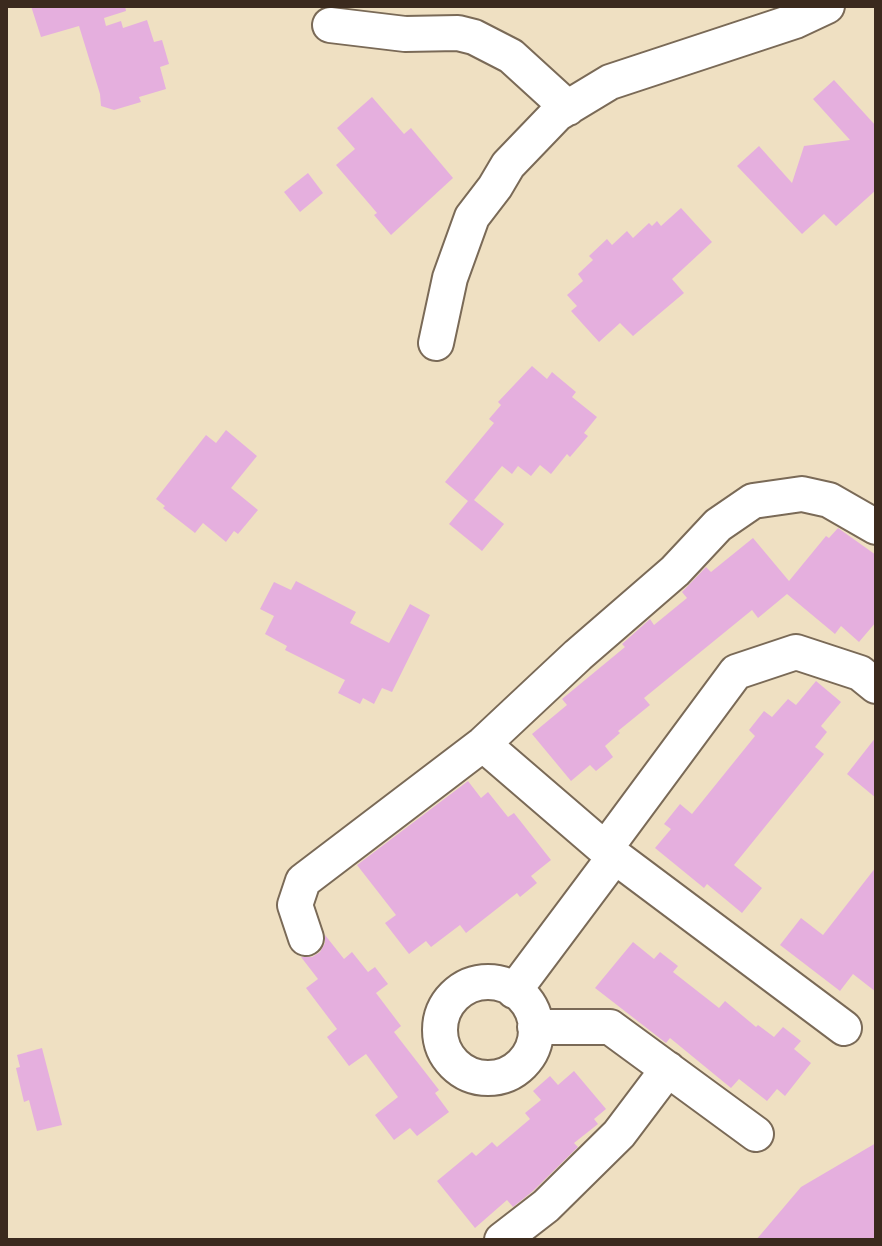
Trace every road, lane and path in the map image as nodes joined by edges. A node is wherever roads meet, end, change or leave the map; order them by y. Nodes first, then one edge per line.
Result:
1 (827, 6) edge
2 (330, 25) dead end
3 (568, 108) junction
4 (436, 343) dead end
5 (876, 527) edge
6 (876, 686) edge
7 (483, 744) junction
8 (610, 853) junction
9 (306, 938) dead end
10 (514, 991) junction
11 (535, 1027) junction
12 (844, 1028) dead end
13 (668, 1069) junction
14 (756, 1134) dead end
15 (502, 1240) edge

1 - 3 street
2 - 3 street
3 - 4 street
5 - 7 street
6 - 8 street
7 - 8 street
7 - 9 street
8 - 10 street
8 - 12 street
10 - 11 street
10 - 11 street
11 - 13 street
13 - 14 street
13 - 15 street

